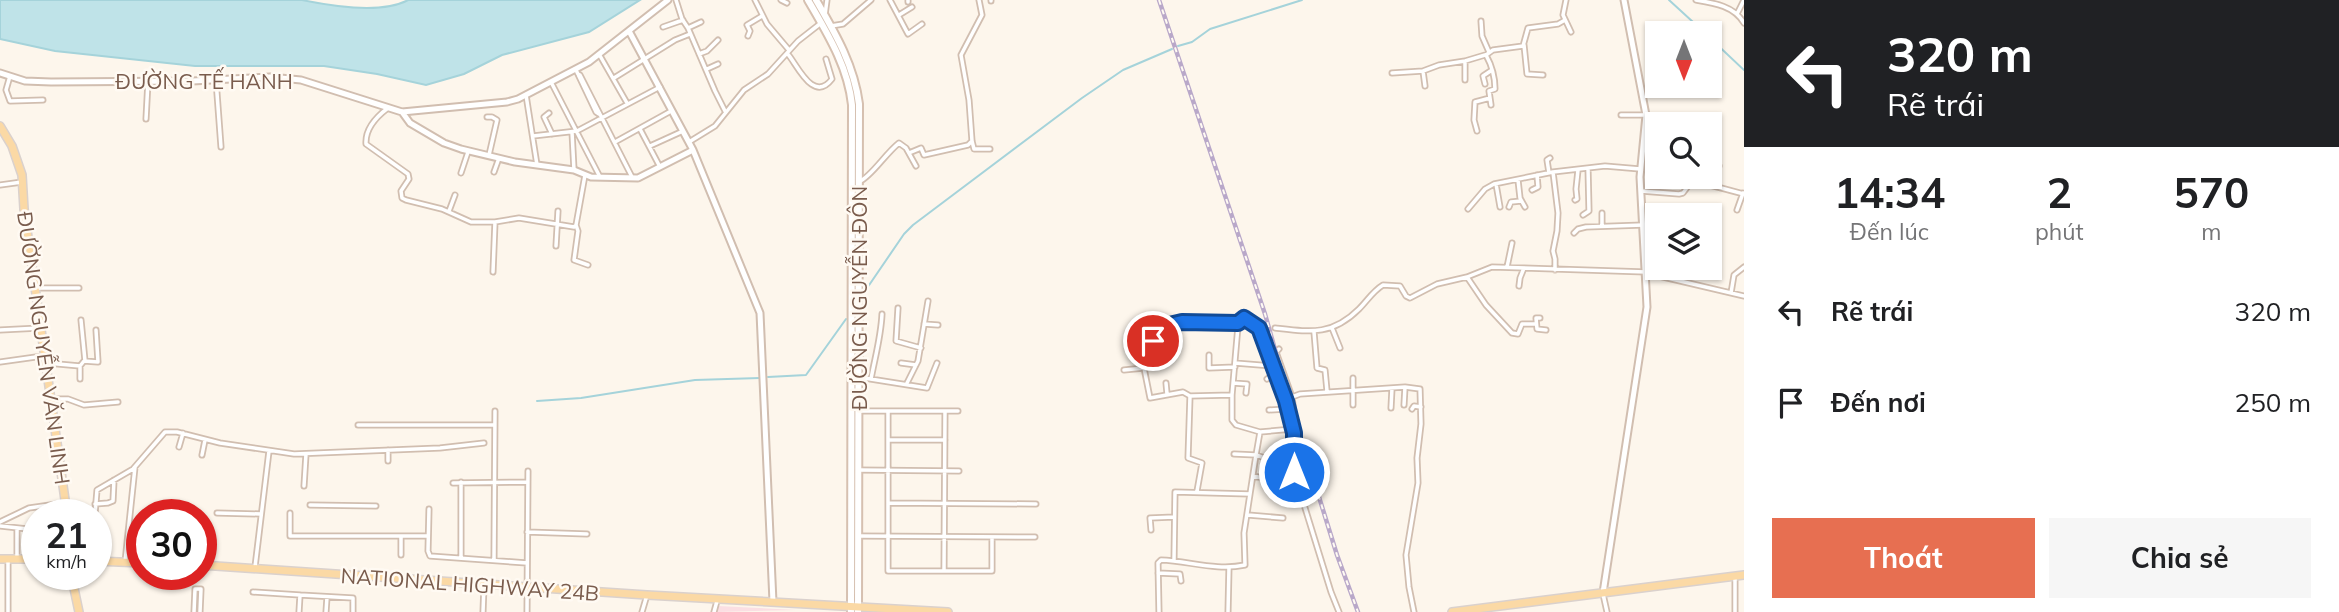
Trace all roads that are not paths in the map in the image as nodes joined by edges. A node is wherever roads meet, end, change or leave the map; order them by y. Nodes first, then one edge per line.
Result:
1 (668, 0) edge
2 (676, 0) edge
3 (755, 0) edge
4 (781, 0) edge
5 (808, 0) edge
6 (816, 0) edge
7 (827, 0) edge
8 (871, 0) edge
9 (890, 0) edge
10 (979, 0) edge
11 (1566, 0) edge
12 (1624, 0) edge
13 (1696, 0) edge
14 (1725, 0) edge
15 (1744, 0) edge
16 (788, 3) dead end
17 (1723, 6) junction
18 (912, 7) dead end
19 (1737, 13) junction
20 (898, 15) junction
21 (762, 16) junction
22 (821, 19) junction
23 (683, 20) junction
24 (1565, 20) junction
25 (1480, 21) dead end
26 (701, 22) dead end
27 (1744, 23) edge
28 (922, 24) dead end
29 (831, 26) junction
30 (663, 27) dead end
31 (688, 27) junction
32 (629, 31) junction
33 (1571, 32) dead end
34 (690, 34) junction
35 (748, 36) dead end
36 (718, 40) dead end
37 (1524, 45) junction
38 (788, 52) junction
39 (599, 54) junction
40 (699, 54) junction
41 (1488, 54) junction
42 (645, 58) junction
43 (826, 59) dead end
44 (1465, 61) junction
45 (718, 64) dead end
46 (707, 69) junction
47 (1492, 70) junction
48 (1423, 71) junction
49 (577, 72) junction
50 (0, 73) edge
51 (1392, 73) dead end
52 (1543, 75) dead end
53 (10, 76) junction
54 (614, 78) junction
55 (216, 80) junction
56 (1465, 80) dead end
57 (148, 82) junction
58 (551, 82) junction
59 (1485, 84) dead end
60 (1425, 86) dead end
61 (661, 87) junction
62 (526, 95) junction
63 (1490, 98) junction
64 (43, 100) dead end
65 (627, 103) junction
66 (1491, 106) dead end
67 (388, 108) junction
68 (673, 110) junction
69 (725, 111) junction
70 (402, 112) junction
71 (1646, 112) edge
72 (549, 113) dead end
73 (1645, 114) edge
74 (600, 115) junction
75 (1621, 115) dead end
76 (487, 117) dead end
77 (146, 119) dead end
78 (1645, 123) edge
79 (0, 125) edge
80 (640, 128) junction
81 (683, 131) junction
82 (1477, 131) dead end
83 (0, 132) edge
84 (574, 132) junction
85 (552, 134) junction
86 (533, 136) junction
87 (972, 141) junction
88 (615, 142) junction
89 (690, 142) junction
90 (221, 147) dead end
91 (650, 147) junction
92 (990, 149) dead end
93 (468, 150) junction
94 (693, 150) junction
95 (909, 153) junction
96 (488, 155) junction
97 (499, 158) junction
98 (1550, 158) dead end
99 (537, 165) junction
100 (916, 166) dead end
101 (660, 167) junction
102 (1588, 168) junction
103 (1640, 169) junction
104 (574, 170) junction
105 (1578, 170) junction
106 (494, 172) dead end
107 (461, 173) dead end
108 (1551, 173) junction
109 (585, 175) junction
110 (1537, 175) junction
111 (600, 178) junction
112 (633, 179) junction
113 (1518, 180) junction
114 (22, 182) junction
115 (859, 182) junction
116 (0, 184) edge
117 (1496, 184) junction
118 (1722, 188) edge
119 (1686, 189) edge
120 (1532, 190) dead end
121 (1640, 191) junction
122 (1744, 194) edge
123 (455, 195) dead end
124 (1575, 200) dead end
125 (1521, 201) junction
126 (1500, 207) dead end
127 (1509, 207) dead end
128 (1525, 208) dead end
129 (1468, 209) dead end
130 (1737, 209) dead end
131 (450, 211) junction
132 (558, 211) dead end
133 (1602, 213) dead end
134 (1583, 215) dead end
135 (495, 222) junction
136 (557, 225) junction
137 (576, 225) junction
138 (1643, 225) junction
139 (1602, 226) junction
140 (1574, 233) dead end
141 (1512, 243) dead end
142 (556, 246) dead end
143 (1645, 256) edge
144 (588, 265) dead end
145 (1507, 267) junction
146 (1525, 267) junction
147 (1744, 267) edge
148 (1555, 270) junction
149 (856, 271) junction
150 (493, 272) dead end
151 (1645, 272) edge
152 (1466, 277) junction
153 (1646, 280) edge
154 (1678, 280) edge
155 (1519, 286) dead end
156 (35, 288) junction
157 (79, 288) dead end
158 (1731, 293) junction
159 (1744, 296) edge
160 (928, 301) dead end
161 (898, 309) dead end
162 (882, 314) dead end
163 (1540, 318) dead end
164 (81, 320) dead end
165 (1238, 323) junction
166 (924, 324) junction
167 (1536, 324) junction
168 (938, 325) dead end
169 (40, 328) junction
170 (1275, 328) dead end
171 (1332, 328) junction
172 (0, 330) edge
173 (96, 330) dead end
174 (1546, 330) dead end
175 (1314, 332) junction
176 (1153, 341) dead end
177 (921, 348) junction
178 (1340, 348) dead end
179 (1279, 349) dead end
180 (1209, 355) dead end
181 (44, 359) junction
182 (85, 360) junction
183 (0, 362) edge
184 (901, 363) dead end
185 (937, 363) dead end
186 (916, 365) junction
187 (1235, 365) junction
188 (80, 366) junction
189 (1273, 366) junction
190 (1124, 370) dead end
191 (1276, 373) junction
192 (855, 377) junction
193 (1353, 378) dead end
194 (80, 379) dead end
195 (871, 379) junction
196 (1267, 379) dead end
197 (907, 383) junction
198 (1166, 383) dead end
199 (1233, 383) junction
200 (1405, 387) junction
201 (1392, 388) junction
202 (1353, 389) junction
203 (1380, 390) junction
204 (1326, 391) junction
205 (1246, 393) dead end
206 (1167, 394) junction
207 (1232, 395) junction
208 (1190, 396) junction
209 (1292, 397) junction
210 (1379, 398) dead end
211 (50, 399) junction
212 (118, 402) dead end
213 (1353, 404) dead end
214 (1404, 405) dead end
215 (1421, 407) junction
216 (1391, 408) dead end
217 (1287, 409) junction
218 (1412, 409) dead end
219 (1269, 410) dead end
220 (495, 411) dead end
221 (855, 411) junction
222 (888, 411) junction
223 (945, 411) junction
224 (958, 411) dead end
225 (1289, 415) junction
226 (358, 425) dead end
227 (495, 425) junction
228 (1293, 429) junction
229 (1260, 432) junction
230 (183, 433) junction
231 (205, 440) junction
232 (888, 440) junction
233 (945, 440) junction
234 (484, 443) dead end
235 (179, 447) dead end
236 (388, 450) junction
237 (269, 451) junction
238 (306, 454) junction
239 (1234, 454) dead end
240 (202, 455) dead end
241 (1256, 455) junction
242 (388, 461) dead end
243 (135, 467) junction
244 (855, 470) junction
245 (888, 470) junction
246 (528, 471) dead end
247 (945, 471) junction
248 (959, 471) dead end
249 (1295, 475) junction
250 (1252, 476) junction
251 (114, 480) junction
252 (461, 482) junction
253 (494, 482) junction
254 (528, 482) junction
255 (453, 483) dead end
256 (1297, 484) junction
257 (304, 486) dead end
258 (1197, 491) junction
259 (1250, 495) junction
260 (65, 499) edge
261 (96, 499) edge
262 (112, 501) edge
263 (888, 503) junction
264 (945, 503) junction
265 (1036, 504) dead end
266 (310, 505) dead end
267 (376, 506) dead end
268 (429, 509) dead end
269 (21, 512) edge
270 (217, 513) dead end
271 (290, 513) dead end
272 (261, 514) junction
273 (1248, 515) junction
274 (1174, 517) junction
275 (1283, 518) dead end
276 (0, 524) edge
277 (17, 529) junction
278 (21, 529) edge
279 (1151, 530) dead end
280 (527, 532) junction
281 (587, 534) dead end
282 (401, 536) junction
283 (855, 536) junction
284 (428, 537) junction
285 (887, 537) junction
286 (945, 537) junction
287 (992, 537) junction
288 (1035, 537) dead end
289 (401, 555) dead end
290 (461, 558) junction
291 (4, 559) edge
292 (17, 559) junction
293 (21, 559) edge
294 (494, 560) junction
295 (1174, 561) junction
296 (112, 562) edge
297 (125, 562) joint
298 (527, 563) junction
299 (217, 566) edge
300 (1230, 567) junction
301 (255, 569) junction
302 (944, 571) junction
303 (1158, 572) junction
304 (1744, 575) edge
305 (1734, 576) junction
306 (1181, 581) dead end
307 (484, 585) junction
308 (527, 587) junction
309 (75, 590) edge
310 (0, 592) edge
311 (8, 592) junction
312 (253, 592) dead end
313 (1603, 593) junction
314 (300, 595) junction
315 (647, 595) junction
316 (327, 597) junction
317 (717, 599) junction
318 (773, 602) junction
319 (855, 609) edge
320 (8, 612) edge
321 (79, 612) edge
322 (194, 612) edge
323 (200, 612) edge
324 (299, 612) edge
325 (326, 612) edge
326 (353, 612) edge
327 (483, 612) edge
328 (527, 612) edge
329 (642, 612) edge
330 (714, 612) edge
331 (948, 612) edge
332 (1159, 612) edge
333 (1228, 612) edge
334 (1339, 612) edge
335 (1415, 612) edge
336 (1452, 612) edge
337 (1607, 612) edge
338 (1735, 612) edge

1 - 32 street, ĐƯỜNG TẾ HANH
2 - 23 street
3 - 21 street
4 - 16 street
5 - 22 main road, ĐƯỜNG NGUYỄN ĐÔN
6 - 22 main road, ĐƯỜNG NGUYỄN ĐÔN
7 - 22 street
8 - 29 street
9 - 20 street
10 - 87 street
11 - 24 street
12 - 71 street
13 - 17 street
14 - 17 street
15 - 19 street
17 - 19 street
18 - 20 street
19 - 27 street
20 - 28 street
21 - 35 street
21 - 38 street
22 - 29 main road, ĐƯỜNG NGUYỄN ĐÔN
22 - 38 street
22 - 149 main road, ĐƯỜNG NGUYỄN ĐÔN
23 - 30 street
23 - 31 street
24 - 33 street
24 - 37 street
25 - 41 street
26 - 31 street
29 - 115 main road, ĐƯỜNG NGUYỄN ĐÔN
31 - 34 street
32 - 39 street, ĐƯỜNG TẾ HANH
32 - 42 street
34 - 40 street
34 - 42 street
36 - 40 street
37 - 41 street
37 - 52 street
38 - 43 street
38 - 69 street
39 - 49 street, ĐƯỜNG TẾ HANH
39 - 54 street
40 - 46 street
41 - 44 street
41 - 47 street
42 - 54 street
42 - 61 street
44 - 48 street
44 - 56 street
45 - 46 street
46 - 69 street
47 - 59 street
47 - 63 street
48 - 51 street
48 - 60 street
49 - 58 street, ĐƯỜNG TẾ HANH
49 - 74 street
50 - 53 street, ĐƯỜNG TẾ HANH
53 - 57 street, ĐƯỜNG TẾ HANH
53 - 64 street
54 - 65 street
55 - 57 street, ĐƯỜNG TẾ HANH
55 - 67 street, ĐƯỜNG TẾ HANH
55 - 90 street
57 - 77 street
58 - 62 street, ĐƯỜNG TẾ HANH
58 - 84 street
61 - 65 street
61 - 68 street
62 - 70 street, ĐƯỜNG TẾ HANH
62 - 86 street
63 - 66 street
63 - 82 street
65 - 74 street
67 - 70 street, ĐƯỜNG TẾ HANH
67 - 131 street
68 - 80 street
68 - 81 street
69 - 89 street
70 - 93 street
72 - 85 street
73 - 75 street
74 - 84 street
74 - 88 street
76 - 96 street
78 - 103 street
79 - 114 main road, ĐƯỜNG NGUYỄN VĂN LINH
80 - 88 street
80 - 91 street
81 - 89 street
81 - 91 street
83 - 114 main road, ĐƯỜNG NGUYỄN VĂN LINH
84 - 85 street
84 - 104 street
84 - 111 street
85 - 86 street
86 - 99 street
87 - 92 street
87 - 95 street
88 - 112 street
89 - 94 street
91 - 101 street
93 - 96 street
93 - 107 street
94 - 101 street
94 - 318 street
95 - 100 street
95 - 115 street
96 - 97 street
97 - 99 street
97 - 106 street
98 - 108 street
99 - 104 street
101 - 112 street
102 - 103 street
102 - 105 street
102 - 134 street
103 - 121 street
104 - 109 street
105 - 108 street
105 - 124 street
108 - 110 street
108 - 148 street
109 - 111 street
109 - 137 street
110 - 113 street
110 - 120 street
111 - 112 street
113 - 117 street
113 - 125 street
114 - 116 street
114 - 156 main road, ĐƯỜNG NGUYỄN VĂN LINH
115 - 149 main road, ĐƯỜNG NGUYỄN ĐÔN
117 - 126 street
117 - 129 street
118 - 122 street
119 - 121 street
121 - 138 street
122 - 130 street
123 - 131 street
125 - 127 street
125 - 128 street
131 - 135 street
132 - 136 street
133 - 139 street
135 - 136 street
135 - 150 street
136 - 137 street
136 - 142 street
137 - 144 street
138 - 139 street
138 - 143 street
139 - 140 street
141 - 145 street
145 - 146 street
145 - 152 street
146 - 148 street
146 - 155 street
147 - 158 street
148 - 151 street
149 - 192 main road, ĐƯỜNG NGUYỄN ĐÔN
152 - 167 street
152 - 171 street
153 - 313 street
154 - 158 street
156 - 157 street
156 - 169 main road, ĐƯỜNG NGUYỄN VĂN LINH
158 - 159 street
160 - 166 street
161 - 177 street
162 - 195 street
163 - 167 street
164 - 182 street
165 - 176 street
165 - 187 street
165 - 189 street
166 - 168 street
166 - 177 street
167 - 174 street
169 - 172 street
169 - 181 main road, ĐƯỜNG NGUYỄN VĂN LINH
170 - 175 street
171 - 175 street
171 - 178 street
173 - 182 street
175 - 204 street
177 - 186 street
179 - 209 street
180 - 187 street
181 - 183 street
181 - 188 street
181 - 211 main road, ĐƯỜNG NGUYỄN VĂN LINH
182 - 188 street
184 - 186 street
185 - 197 street
186 - 197 street
187 - 189 street
187 - 199 street
188 - 194 street
189 - 191 street
190 - 206 street
191 - 196 street
191 - 217 street
192 - 195 street
192 - 221 main road, ĐƯỜNG NGUYỄN ĐÔN
193 - 202 street
195 - 197 street
198 - 206 street
199 - 205 street
199 - 207 street
200 - 201 street
200 - 214 street
200 - 215 street
201 - 203 street
201 - 216 street
202 - 203 street
202 - 204 street
202 - 213 street
203 - 210 street
204 - 209 street
206 - 208 street
207 - 208 street
207 - 229 street
208 - 258 street
209 - 225 street
211 - 212 street
211 - 260 main road, ĐƯỜNG NGUYỄN VĂN LINH
215 - 218 street
215 - 335 street
217 - 219 street
217 - 225 street
220 - 227 street
221 - 222 street
221 - 244 main road, ĐƯỜNG NGUYỄN ĐÔN
222 - 223 street
222 - 232 street
223 - 224 street
223 - 233 street
225 - 228 street
226 - 227 street
227 - 253 street
228 - 229 street
228 - 249 street
229 - 241 street
230 - 231 street
230 - 235 street
230 - 243 street
231 - 237 street
231 - 240 street
232 - 233 street
232 - 245 street
233 - 247 street
234 - 236 street
236 - 238 street
236 - 242 street
237 - 238 street
237 - 272 street
238 - 257 street
239 - 241 street
241 - 249 street
241 - 250 street
243 - 251 street
243 - 297 street
244 - 245 street
244 - 283 main road, ĐƯỜNG NGUYỄN ĐÔN
245 - 247 street
245 - 263 street
246 - 254 street
247 - 248 street
247 - 264 street
249 - 256 street
250 - 256 street
250 - 259 street
251 - 261 street
251 - 262 street
252 - 253 street
252 - 255 street
252 - 290 street
253 - 254 street
253 - 294 street
254 - 280 street
256 - 334 street
258 - 259 street
258 - 274 street
259 - 273 street
263 - 264 street
263 - 285 street
264 - 265 street
264 - 286 street
266 - 267 street
268 - 284 street
269 - 276 street
270 - 272 street
271 - 282 street
272 - 301 street
273 - 275 street
273 - 300 street
274 - 279 street
274 - 295 street
276 - 277 street
277 - 278 street
277 - 292 street
280 - 281 street
280 - 298 street
282 - 284 street
282 - 289 street
283 - 285 street
283 - 319 main road, ĐƯỜNG NGUYỄN ĐÔN
284 - 290 street
285 - 286 street
285 - 302 street
286 - 287 street
286 - 302 street
287 - 288 street
287 - 302 street
290 - 294 street
291 - 292 main road
291 - 311 street
292 - 293 main road
294 - 298 street
295 - 300 street
295 - 303 street
296 - 297 main road
298 - 308 street
299 - 301 main road, NATIONAL HIGHWAY 24B
300 - 333 street
301 - 307 main road, NATIONAL HIGHWAY 24B
303 - 306 street
303 - 332 street
304 - 305 main road
305 - 313 main road
305 - 338 street
307 - 308 main road, NATIONAL HIGHWAY 24B
307 - 327 street
308 - 315 main road, NATIONAL HIGHWAY 24B
308 - 328 street
309 - 321 main road
310 - 311 street
311 - 320 street
312 - 314 street
313 - 336 main road
313 - 337 street
314 - 316 street
314 - 324 street
315 - 317 main road, NATIONAL HIGHWAY 24B
315 - 329 street
316 - 325 street
316 - 326 street
317 - 318 main road, NATIONAL HIGHWAY 24B
317 - 330 street
318 - 319 main road, NATIONAL HIGHWAY 24B
319 - 331 main road, NATIONAL HIGHWAY 24B
322 - 323 street

